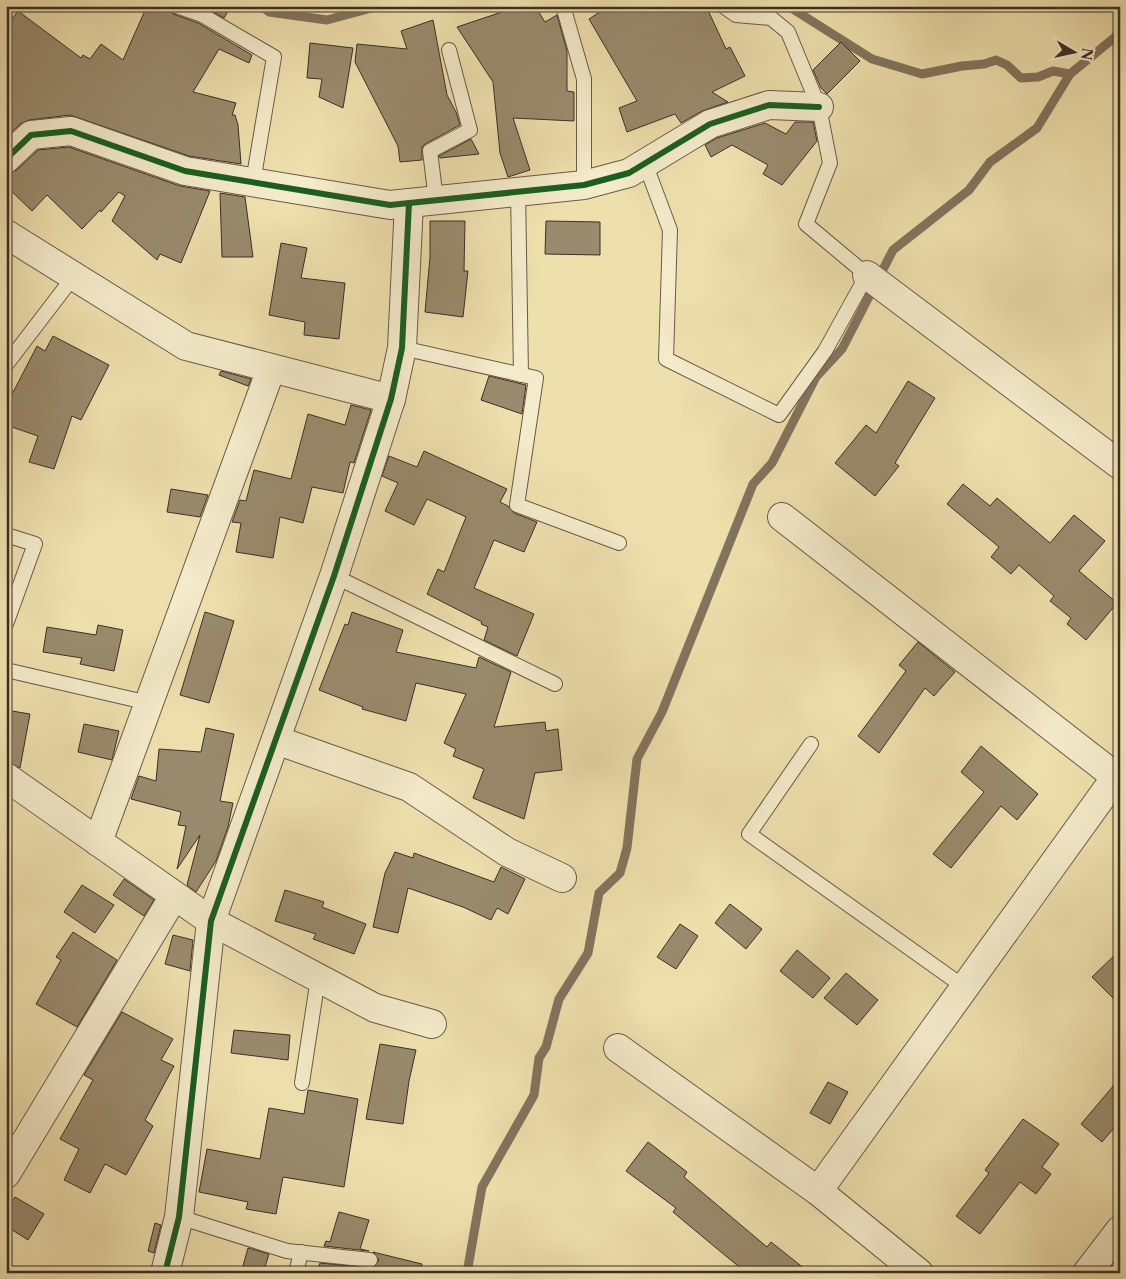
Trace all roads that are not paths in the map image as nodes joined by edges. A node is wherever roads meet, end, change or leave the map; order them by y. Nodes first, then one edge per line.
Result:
1 (176, 6) edge
2 (563, 6) edge
3 (723, 6) edge
4 (449, 50) dead end
5 (819, 107) junction
6 (6, 159) edge
7 (645, 163) junction
8 (253, 182) junction
9 (584, 185) junction
10 (518, 192) junction
11 (423, 202) junction
12 (6, 234) edge
13 (74, 276) junction
14 (874, 280) junction
15 (402, 348) junction
16 (6, 365) edge
17 (271, 369) junction
18 (521, 375) junction
19 (391, 398) junction
20 (1120, 465) edge
21 (782, 517) dead end
22 (6, 535) edge
23 (620, 543) dead end
24 (334, 576) junction
25 (6, 624) edge
26 (6, 670) edge
27 (555, 684) dead end
28 (150, 703) junction
29 (276, 740) junction
30 (811, 744) dead end
31 (6, 777) edge
32 (1118, 779) edge
33 (98, 842) junction
34 (562, 878) dead end
35 (174, 896) junction
36 (211, 921) junction
37 (318, 978) junction
38 (964, 988) junction
39 (432, 1024) dead end
40 (618, 1048) dead end
41 (302, 1083) dead end
42 (6, 1174) edge
43 (818, 1191) junction
44 (179, 1217) junction
45 (1120, 1230) edge
46 (301, 1252) junction
47 (370, 1260) dead end
48 (165, 1273) edge
49 (296, 1273) edge
50 (919, 1273) edge
51 (1087, 1273) edge

1 - 8 lane
2 - 9 lane
3 - 5 lane
4 - 11 lane
5 - 7 street
5 - 14 lane
6 - 8 street
7 - 9 street
7 - 14 lane
8 - 11 street
9 - 10 street
10 - 11 street
10 - 18 lane
11 - 15 street
12 - 13 street
13 - 16 lane
13 - 17 street
14 - 20 street
15 - 18 lane
15 - 19 street
17 - 19 street
17 - 28 street
18 - 23 lane
19 - 24 street
21 - 32 street
22 - 25 lane
24 - 27 lane
24 - 29 street
26 - 28 lane
28 - 33 street
29 - 34 street
29 - 36 street
30 - 38 lane
31 - 33 street
32 - 38 street
33 - 35 street
35 - 36 street
35 - 42 street
36 - 37 street
36 - 44 street
37 - 39 street
37 - 41 lane
38 - 43 street
40 - 43 street
43 - 50 street
44 - 46 lane
44 - 48 street
45 - 51 street
46 - 47 lane
46 - 49 lane

